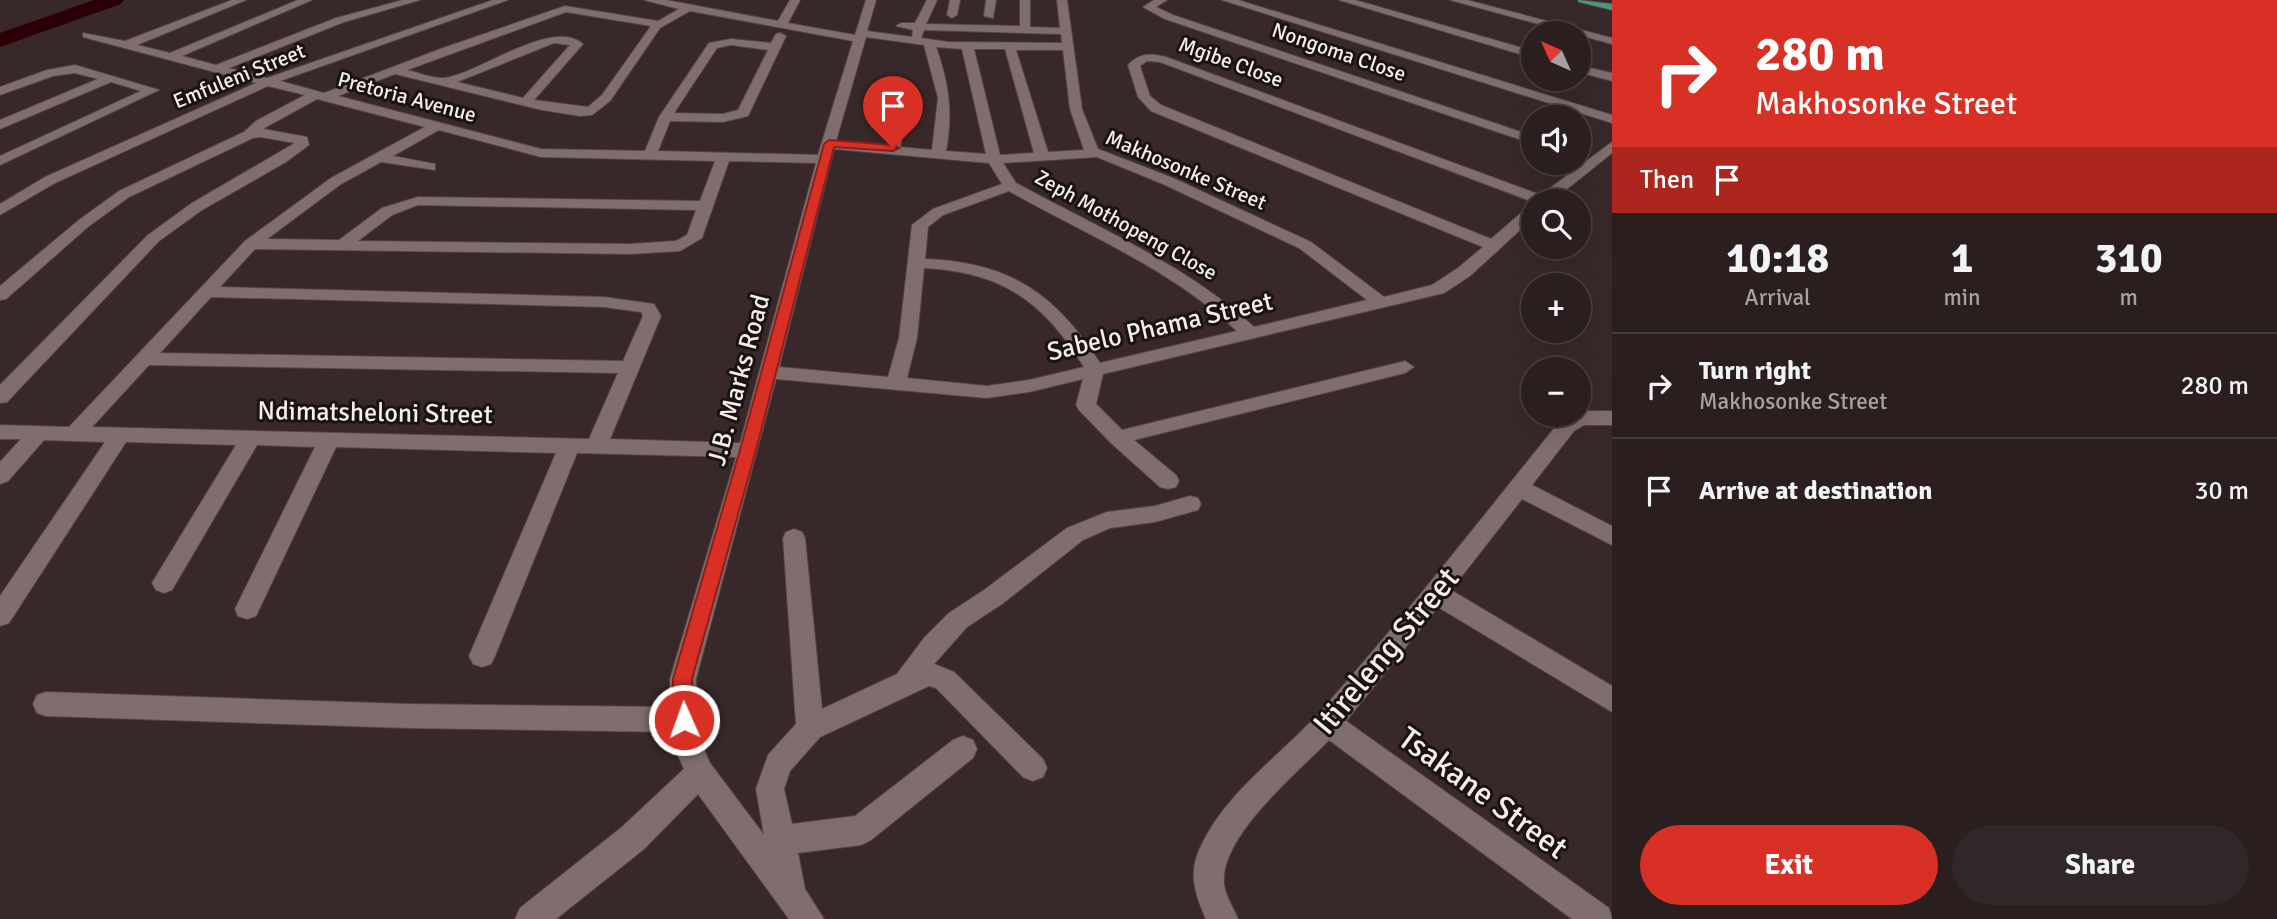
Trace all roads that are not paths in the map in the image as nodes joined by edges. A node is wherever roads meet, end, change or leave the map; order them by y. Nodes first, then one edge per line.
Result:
1 (242, 0) edge
2 (307, 0) edge
3 (415, 0) edge
4 (503, 0) edge
5 (649, 0) edge
6 (795, 0) edge
7 (871, 0) edge
8 (932, 0) edge
9 (955, 0) edge
10 (990, 0) edge
11 (1025, 0) edge
12 (1062, 0) edge
13 (1162, 0) edge
14 (1227, 0) edge
15 (1344, 0) edge
16 (1455, 0) edge
17 (1583, 0) edge
18 (295, 5) junction
19 (690, 7) junction
20 (1612, 7) edge
21 (928, 15) junction
22 (952, 15) junction
23 (965, 15) dead end
24 (977, 16) dead end
25 (1007, 16) junction
26 (340, 20) junction
27 (659, 24) junction
28 (784, 25) junction
29 (918, 27) junction
30 (1025, 29) junction
31 (1066, 31) junction
32 (862, 32) junction
33 (87, 35) dead end
34 (1612, 41) edge
35 (923, 42) junction
36 (126, 45) junction
37 (1009, 45) junction
38 (967, 46) junction
39 (773, 47) junction
40 (1069, 47) junction
41 (1521, 52) edge
42 (170, 57) junction
43 (217, 69) junction
44 (393, 70) junction
45 (1591, 71) edge
46 (1612, 77) edge
47 (108, 79) junction
48 (267, 82) junction
49 (445, 82) junction
50 (0, 91) edge
51 (320, 96) junction
52 (906, 100) dead end
53 (526, 102) junction
54 (665, 117) junction
55 (1612, 119) edge
56 (0, 125) edge
57 (437, 126) junction
58 (248, 135) junction
59 (1521, 136) edge
60 (1612, 146) edge
61 (893, 148) junction
62 (827, 151) junction
63 (1092, 152) junction
64 (938, 155) junction
65 (377, 157) junction
66 (649, 157) junction
67 (1042, 157) junction
68 (723, 159) junction
69 (994, 159) junction
70 (1591, 159) edge
71 (1594, 160) junction
72 (0, 161) edge
73 (430, 167) dead end
74 (1010, 186) junction
75 (0, 189) edge
76 (1558, 189) edge
77 (26, 192) junction
78 (1521, 193) edge
79 (706, 206) junction
80 (0, 210) edge
81 (1521, 220) edge
82 (251, 244) junction
83 (343, 245) junction
84 (1492, 245) junction
85 (916, 263) junction
86 (206, 292) junction
87 (0, 295) edge
88 (1379, 301) junction
89 (1250, 333) junction
90 (144, 359) junction
91 (628, 367) junction
92 (1405, 367) dead end
93 (1095, 370) junction
94 (769, 372) junction
95 (897, 383) junction
96 (0, 397) edge
97 (1612, 418) edge
98 (0, 432) edge
99 (38, 434) junction
100 (73, 435) junction
101 (119, 436) junction
102 (1118, 438) junction
103 (250, 439) junction
104 (329, 440) junction
105 (570, 445) junction
106 (597, 445) junction
107 (748, 450) junction
108 (0, 476) edge
109 (1168, 481) dead end
110 (1519, 488) junction
111 (1190, 504) dead end
112 (1612, 536) edge
113 (794, 538) dead end
114 (164, 583) dead end
115 (1435, 593) junction
116 (247, 609) dead end
117 (0, 616) edge
118 (482, 656) dead end
119 (906, 682) junction
120 (1612, 700) edge
121 (46, 704) dead end
122 (684, 720) junction
123 (1327, 723) junction
124 (810, 728) junction
125 (963, 749) dead end
126 (1033, 768) dead end
127 (700, 773) junction
128 (781, 840) junction
129 (799, 908) edge
130 (531, 919) edge
131 (1222, 919) edge
132 (1598, 919) edge

1 - 36 street
2 - 18 street
3 - 26 street
4 - 48 street, Emfuleni Street
5 - 19 street
6 - 28 street
7 - 32 street, J.B. Marks Road
8 - 21 street
9 - 22 street
10 - 25 street
11 - 25 street
12 - 31 street
13 - 59 street, Nongoma Close
14 - 55 street
15 - 41 street, Nongoma Close
16 - 34 street
17 - 20 main road
18 - 26 street
18 - 42 street
19 - 27 street
19 - 28 street
21 - 22 street
21 - 29 street
22 - 23 street
24 - 25 street
25 - 30 street
26 - 43 street
27 - 44 street
27 - 53 street
28 - 32 street
28 - 39 street
29 - 30 street
29 - 32 street
29 - 35 street
30 - 31 street
31 - 40 street
32 - 35 street
32 - 62 street, J.B. Marks Road
33 - 36 street, Pretoria Avenue
35 - 38 street
35 - 64 street
36 - 42 street, Pretoria Avenue
37 - 38 street
37 - 40 street
37 - 67 street
38 - 69 street, Zeph Mothopeng Close
39 - 54 street
39 - 54 street
40 - 63 street
42 - 43 street, Pretoria Avenue
43 - 48 street, Pretoria Avenue
44 - 49 street
44 - 51 street
45 - 46 street
47 - 50 street
47 - 56 street
47 - 72 street
48 - 51 street, Pretoria Avenue
48 - 77 street, Emfuleni Street
49 - 53 street
49 - 53 street
51 - 57 street, Pretoria Avenue
51 - 58 street
52 - 61 street
54 - 66 street
57 - 65 street
57 - 66 street, Pretoria Avenue
58 - 87 street
58 - 96 street
60 - 71 street
61 - 62 street, Makhosonke Street
61 - 64 street, Makhosonke Street
62 - 68 street, Pretoria Avenue
62 - 94 street, J.B. Marks Road
63 - 67 street, Makhosonke Street
63 - 88 street, Makhosonke Street
64 - 69 street, Makhosonke Street
65 - 73 street
65 - 82 street
66 - 68 street, Pretoria Avenue
67 - 69 street, Makhosonke Street
68 - 79 street
69 - 74 street, Zeph Mothopeng Close
70 - 71 street
71 - 76 street
74 - 85 street, Zeph Mothopeng Close
74 - 89 street, Zeph Mothopeng Close
75 - 77 street
77 - 80 street, Emfuleni Street
78 - 84 street, Mgibe Close
79 - 83 street
79 - 83 street
81 - 84 street, Sabelo Phama Street
82 - 83 street
82 - 86 street
84 - 88 street, Sabelo Phama Street
85 - 93 street
85 - 95 street, Zeph Mothopeng Close
86 - 90 street
86 - 91 street
88 - 89 street, Sabelo Phama Street
89 - 93 street, Sabelo Phama Street
90 - 91 street
90 - 100 street
91 - 106 street
92 - 102 street
93 - 95 street, Sabelo Phama Street
93 - 102 street
94 - 95 street, Sabelo Phama Street
94 - 107 street, J.B. Marks Road
97 - 110 street, Itireleng Street
98 - 99 street, Ndimatsheloni Street
99 - 100 street, Ndimatsheloni Street
99 - 108 street
100 - 101 street, Ndimatsheloni Street
101 - 103 street, Ndimatsheloni Street
101 - 117 street
102 - 109 street
103 - 104 street, Ndimatsheloni Street
103 - 114 street
104 - 105 street, Ndimatsheloni Street
104 - 116 street
105 - 106 street, Ndimatsheloni Street
105 - 118 street
106 - 107 street, Ndimatsheloni Street
107 - 122 street, J.B. Marks Road
110 - 112 street
110 - 115 street, Itireleng Street
111 - 119 street
113 - 124 street
115 - 120 street
115 - 123 street, Itireleng Street
119 - 124 street
119 - 126 street
121 - 122 street
122 - 127 street, J.B. Marks Road
123 - 131 street, Itireleng Street
123 - 132 street, Tsakane Street
124 - 128 street
125 - 128 street
127 - 129 street, J.B. Marks Road
127 - 130 street
128 - 129 street

